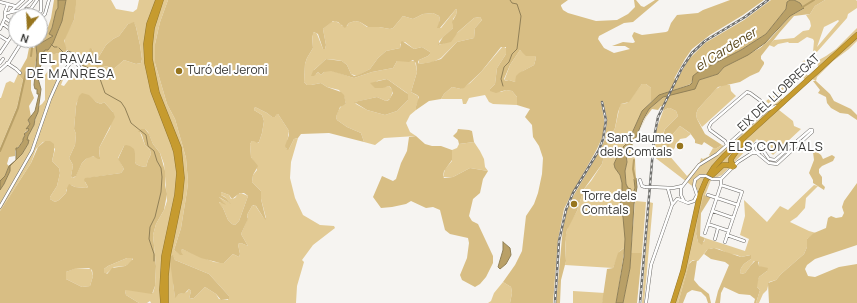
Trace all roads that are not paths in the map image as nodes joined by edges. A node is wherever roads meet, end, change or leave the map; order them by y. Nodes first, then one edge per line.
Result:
1 (24, 0) edge
2 (31, 0) edge
3 (158, 0) edge
4 (161, 0) edge
5 (0, 2) edge
6 (8, 4) junction
7 (16, 6) joint
8 (22, 8) edge
9 (8, 14) edge
10 (5, 15) junction
11 (8, 20) edge
12 (3, 24) junction
13 (8, 28) edge
14 (0, 29) edge
15 (0, 36) edge
16 (857, 36) edge
17 (8, 41) joint
18 (17, 48) edge
19 (0, 53) edge
20 (2, 60) dead end
21 (0, 63) edge
22 (7, 63) junction
23 (0, 70) edge
24 (81, 70) dead end
25 (20, 73) dead end
26 (778, 105) dead end
27 (758, 118) junction
28 (745, 139) junction
29 (725, 141) junction
30 (732, 141) junction
31 (726, 146) junction
32 (762, 149) junction
33 (755, 152) junction
34 (731, 165) junction
35 (710, 177) junction
36 (721, 179) junction
37 (640, 180) dead end
38 (721, 184) junction
39 (682, 185) junction
40 (666, 188) junction
41 (675, 188) junction
42 (680, 191) junction
43 (670, 193) junction
44 (681, 195) junction
45 (708, 195) dead end
46 (672, 198) junction
47 (717, 198) junction
48 (677, 199) junction
49 (684, 201) junction
50 (672, 205) junction
51 (738, 205) junction
52 (0, 207) edge
53 (713, 211) junction
54 (733, 218) junction
55 (708, 224) junction
56 (718, 228) junction
57 (729, 231) junction
58 (705, 233) dead end
59 (728, 235) junction
60 (715, 239) dead end
61 (744, 241) dead end
62 (725, 242) dead end
63 (163, 303) edge
64 (166, 303) edge
65 (646, 303) edge
66 (675, 303) edge

1 - 7 street
2 - 8 street
3 - 63 highway
4 - 64 highway
5 - 6 street
6 - 7 street
6 - 10 street
9 - 10 street
10 - 11 street
10 - 12 street
12 - 13 street
12 - 14 street
15 - 17 street
16 - 28 highway, EIX DEL LLOBREGAT
16 - 66 highway, EIX DEL LLOBREGAT
17 - 19 street
18 - 22 street
20 - 21 street
22 - 23 street
22 - 25 street
24 - 52 street
26 - 27 street
27 - 29 street
27 - 30 street
28 - 34 highway
28 - 35 highway, EIX DEL LLOBREGAT
29 - 30 street
29 - 31 street
30 - 31 street
31 - 39 street
32 - 33 street
32 - 33 street
32 - 33 street
33 - 34 street
34 - 35 highway
34 - 36 street
35 - 36 street
35 - 49 street
35 - 66 highway, EIX DEL LLOBREGAT
36 - 38 street
37 - 40 street, bridge
38 - 47 street
38 - 51 street
39 - 41 street
39 - 42 street
40 - 41 street
40 - 43 street
41 - 42 street
41 - 43 street
42 - 44 street
43 - 46 street
44 - 48 street
44 - 49 street
45 - 47 street
46 - 48 street
46 - 50 street
47 - 51 street
47 - 53 street
48 - 49 street
48 - 50 street
50 - 65 street
51 - 54 street
53 - 54 street
53 - 55 street
54 - 57 street
55 - 56 street
55 - 58 street
56 - 57 street
56 - 60 street
57 - 59 street
59 - 61 street
59 - 62 street

